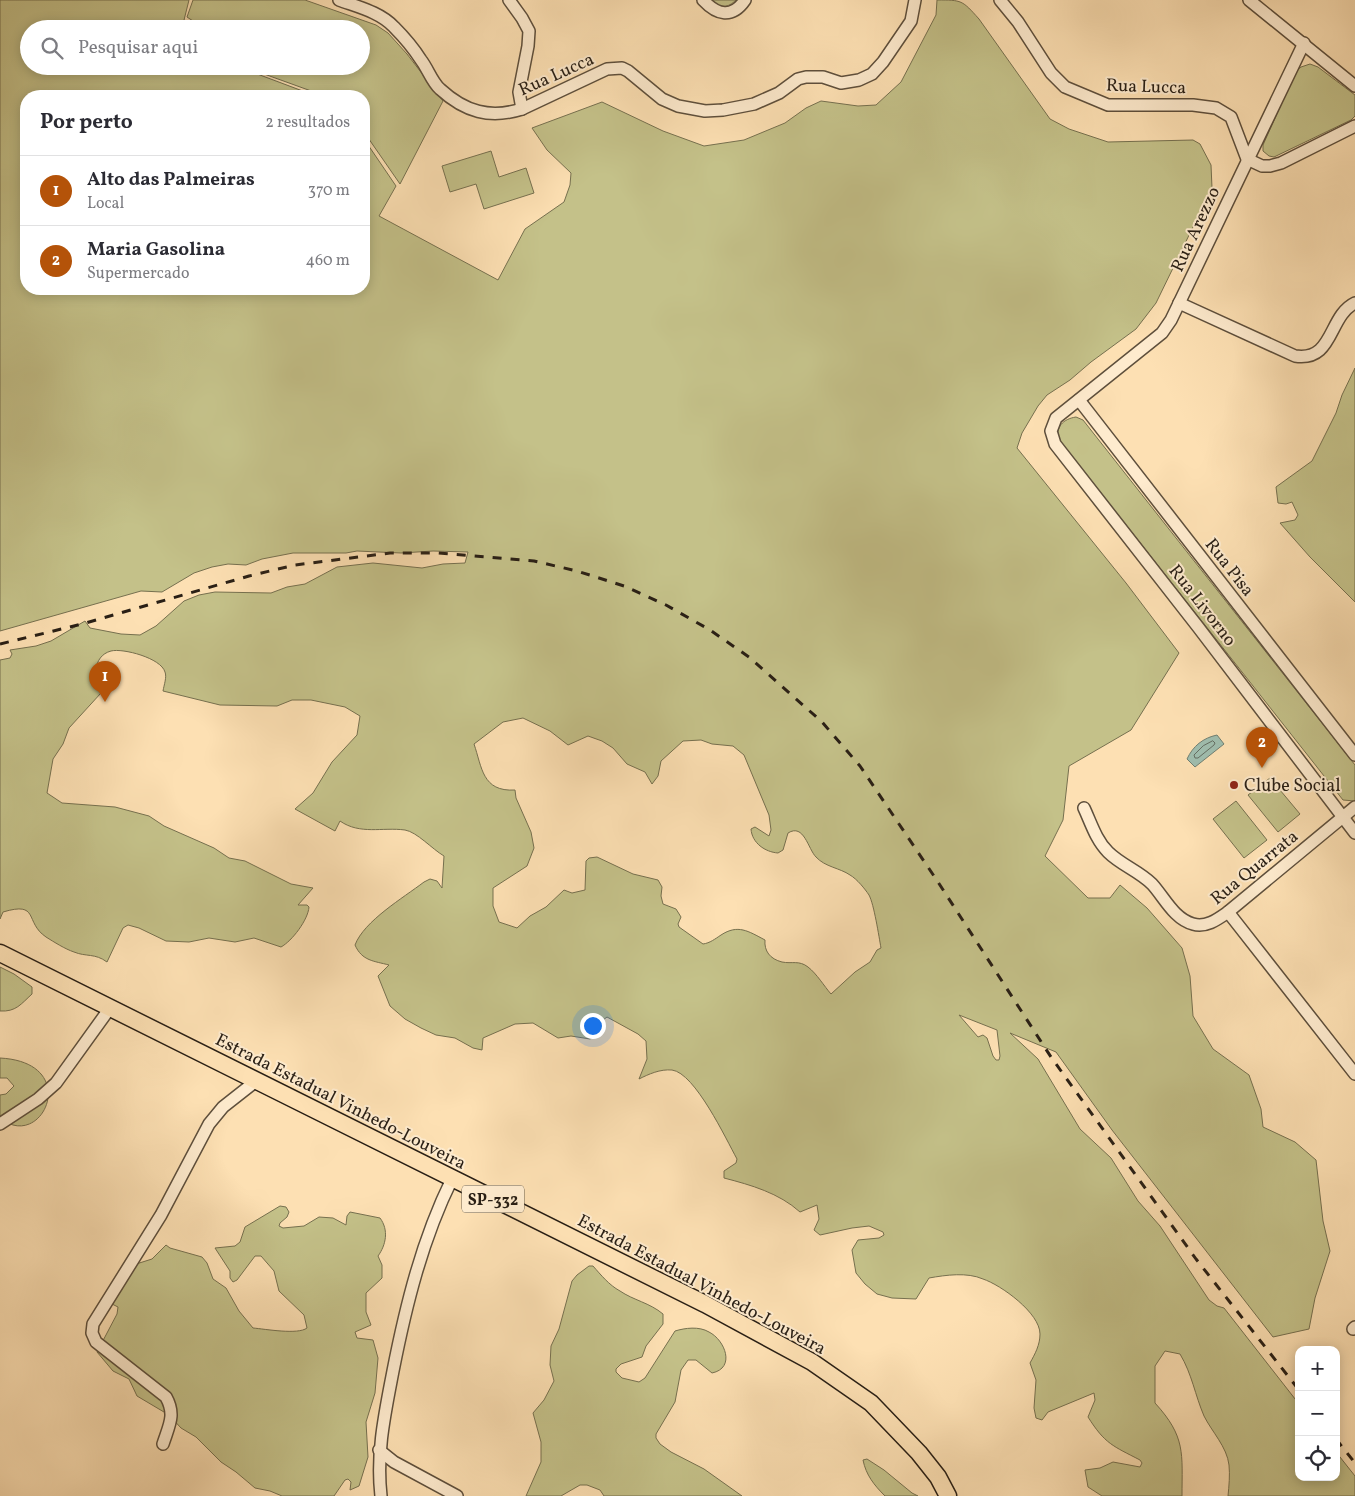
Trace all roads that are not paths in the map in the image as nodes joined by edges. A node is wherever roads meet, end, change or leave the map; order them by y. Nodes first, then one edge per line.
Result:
1 (339, 0) edge
2 (508, 0) edge
3 (703, 0) edge
4 (915, 0) edge
5 (1000, 0) edge
6 (1249, 0) edge
7 (743, 3) edge
8 (1304, 43) junction
9 (1355, 86) edge
10 (522, 109) junction
11 (1355, 126) edge
12 (1247, 159) junction
13 (1179, 303) junction
14 (1355, 303) edge
15 (1079, 400) junction
16 (1355, 755) edge
17 (1355, 807) edge
18 (1084, 808) dead end
19 (1342, 817) junction
20 (1355, 833) edge
21 (1228, 912) junction
22 (0, 953) edge
23 (110, 1008) junction
24 (1355, 1074) edge
25 (256, 1081) junction
26 (0, 1124) edge
27 (452, 1179) junction
28 (163, 1444) dead end
29 (379, 1450) junction
30 (381, 1496) edge
31 (457, 1496) edge
32 (948, 1496) edge

1 - 10 street, Rua Lucca
2 - 10 street
3 - 7 street
4 - 10 street, Rua Lucca
5 - 12 street, Rua Lucca
6 - 8 street
8 - 9 street
8 - 12 street, Rua Arezzo
11 - 12 street
12 - 13 street, Rua Arezzo
13 - 14 street
13 - 15 street, Rua Arezzo
15 - 16 street, Rua Pisa
15 - 19 street, Rua Livorno
17 - 19 street, Rua Quarrata
18 - 21 street, Rua Quarrata
19 - 20 street, Rua Livorno
19 - 21 street, Rua Quarrata
21 - 24 street
22 - 23 main road, Estrada Estadual Vinhedo-Louveira / SP-332
23 - 25 main road, Estrada Estadual Vinhedo-Louveira / SP-332
23 - 26 street
25 - 27 main road, Estrada Estadual Vinhedo-Louveira / SP-332
25 - 28 street
27 - 29 street
27 - 32 main road, Estrada Estadual Vinhedo-Louveira / SP-332
29 - 30 street
29 - 31 street

